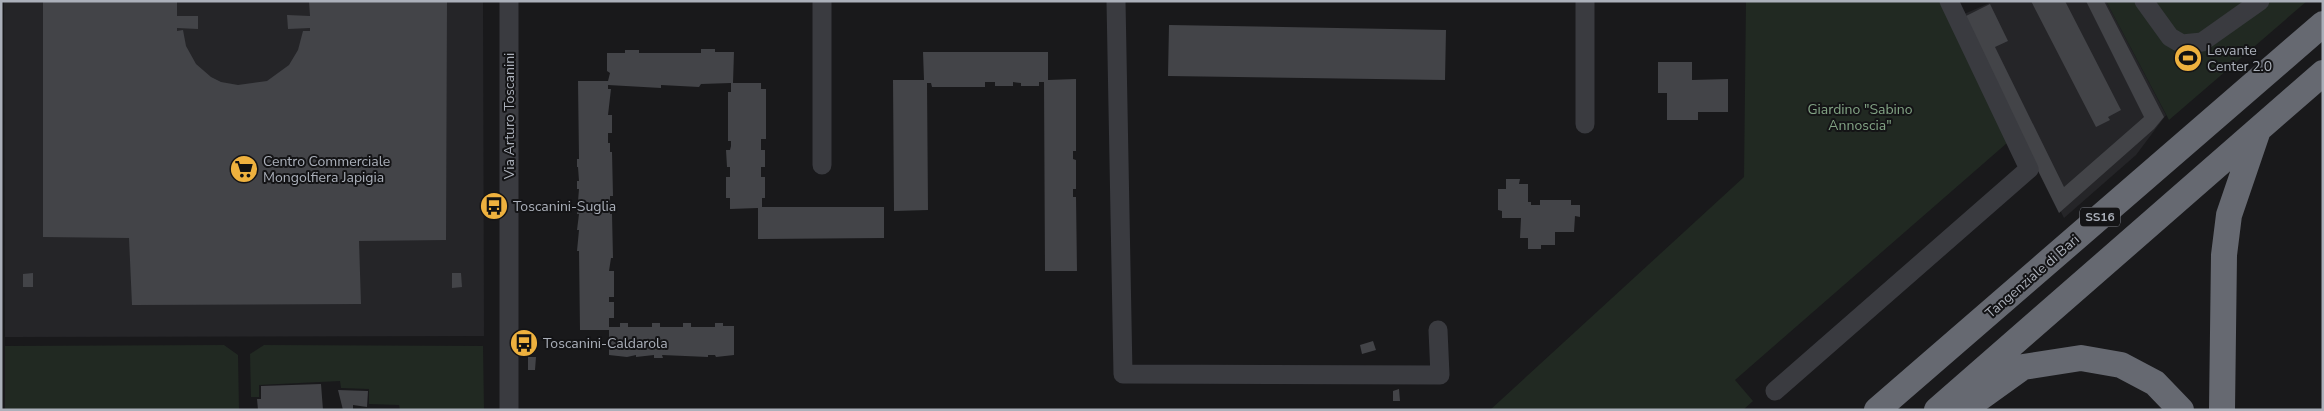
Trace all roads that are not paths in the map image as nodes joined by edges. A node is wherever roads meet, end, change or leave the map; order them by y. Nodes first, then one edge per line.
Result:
1 (509, 1) edge
2 (822, 1) edge
3 (1116, 1) edge
4 (1585, 1) edge
5 (1949, 1) edge
6 (2144, 1) edge
7 (2260, 1) edge
8 (2323, 24) edge
9 (2323, 73) edge
10 (1585, 124) dead end
11 (2258, 132) junction
12 (822, 165) dead end
13 (1438, 330) dead end
14 (1775, 391) dead end
15 (509, 410) edge
16 (1877, 410) edge
17 (1937, 410) edge
18 (1963, 410) edge
19 (2181, 410) edge
20 (2222, 410) edge

1 - 15 street, Via Arturo Toscanini
2 - 12 street
3 - 13 street
4 - 10 street
5 - 14 street
6 - 7 street
8 - 16 highway, Tangenziale di Bari / SS16
9 - 11 highway, SS16
11 - 17 highway, SS16
11 - 20 highway
18 - 19 highway

